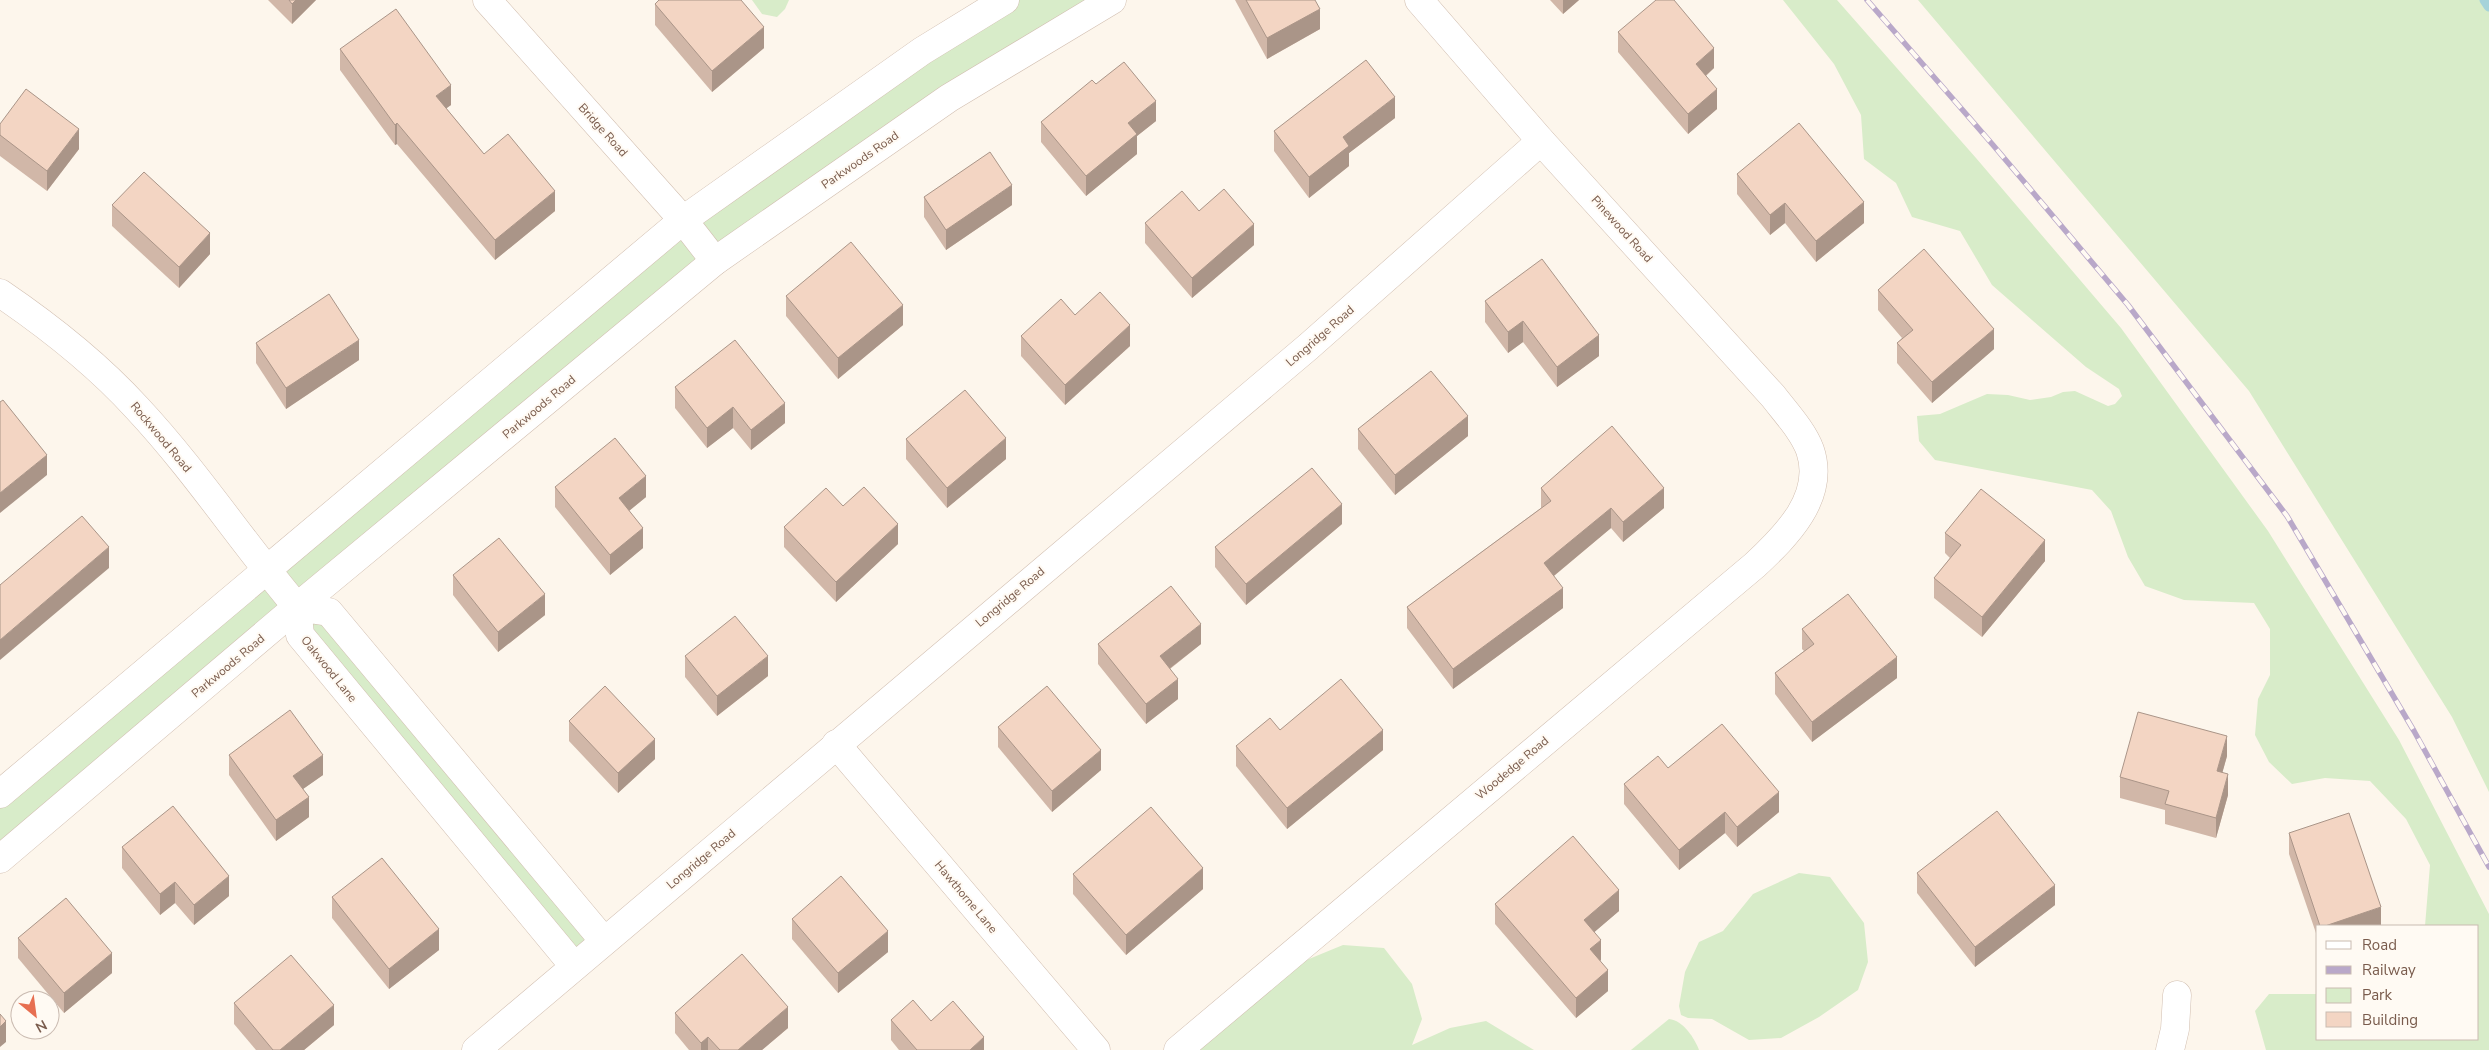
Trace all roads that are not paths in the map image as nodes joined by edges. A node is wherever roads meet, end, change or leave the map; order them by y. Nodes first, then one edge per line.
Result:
1 (488, 0) edge
2 (1005, 0) edge
3 (1112, 0) edge
4 (1419, 0) edge
5 (1541, 140) junction
6 (683, 220) junction
7 (715, 261) junction
8 (0, 293) edge
9 (1813, 465) joint
10 (265, 569) junction
11 (297, 607) junction
12 (836, 744) junction
13 (0, 794) edge
14 (0, 859) edge
15 (604, 941) junction
16 (574, 966) junction
17 (2177, 995) dead end
18 (476, 1050) edge
19 (1096, 1050) edge
20 (1178, 1050) edge
21 (2170, 1050) edge

1 - 6 street, Bridge Road
2 - 6 street
3 - 7 street, Parkwoods Road
4 - 5 street, Pinewood Road
5 - 9 street, Pinewood Road
5 - 12 street, Longridge Road
6 - 7 street, Bridge Road
6 - 10 street
7 - 11 street, Parkwoods Road
8 - 10 street, Rockwood Road
9 - 20 street, Woodedge Road
10 - 11 street, Rockwood Road
10 - 13 street
11 - 14 street, Parkwoods Road
11 - 15 street
11 - 16 street, Oakwood Lane
12 - 15 street, Longridge Road
12 - 19 street, Hawthorne Lane
15 - 16 street, Longridge Road
16 - 18 street, Longridge Road
17 - 21 street

